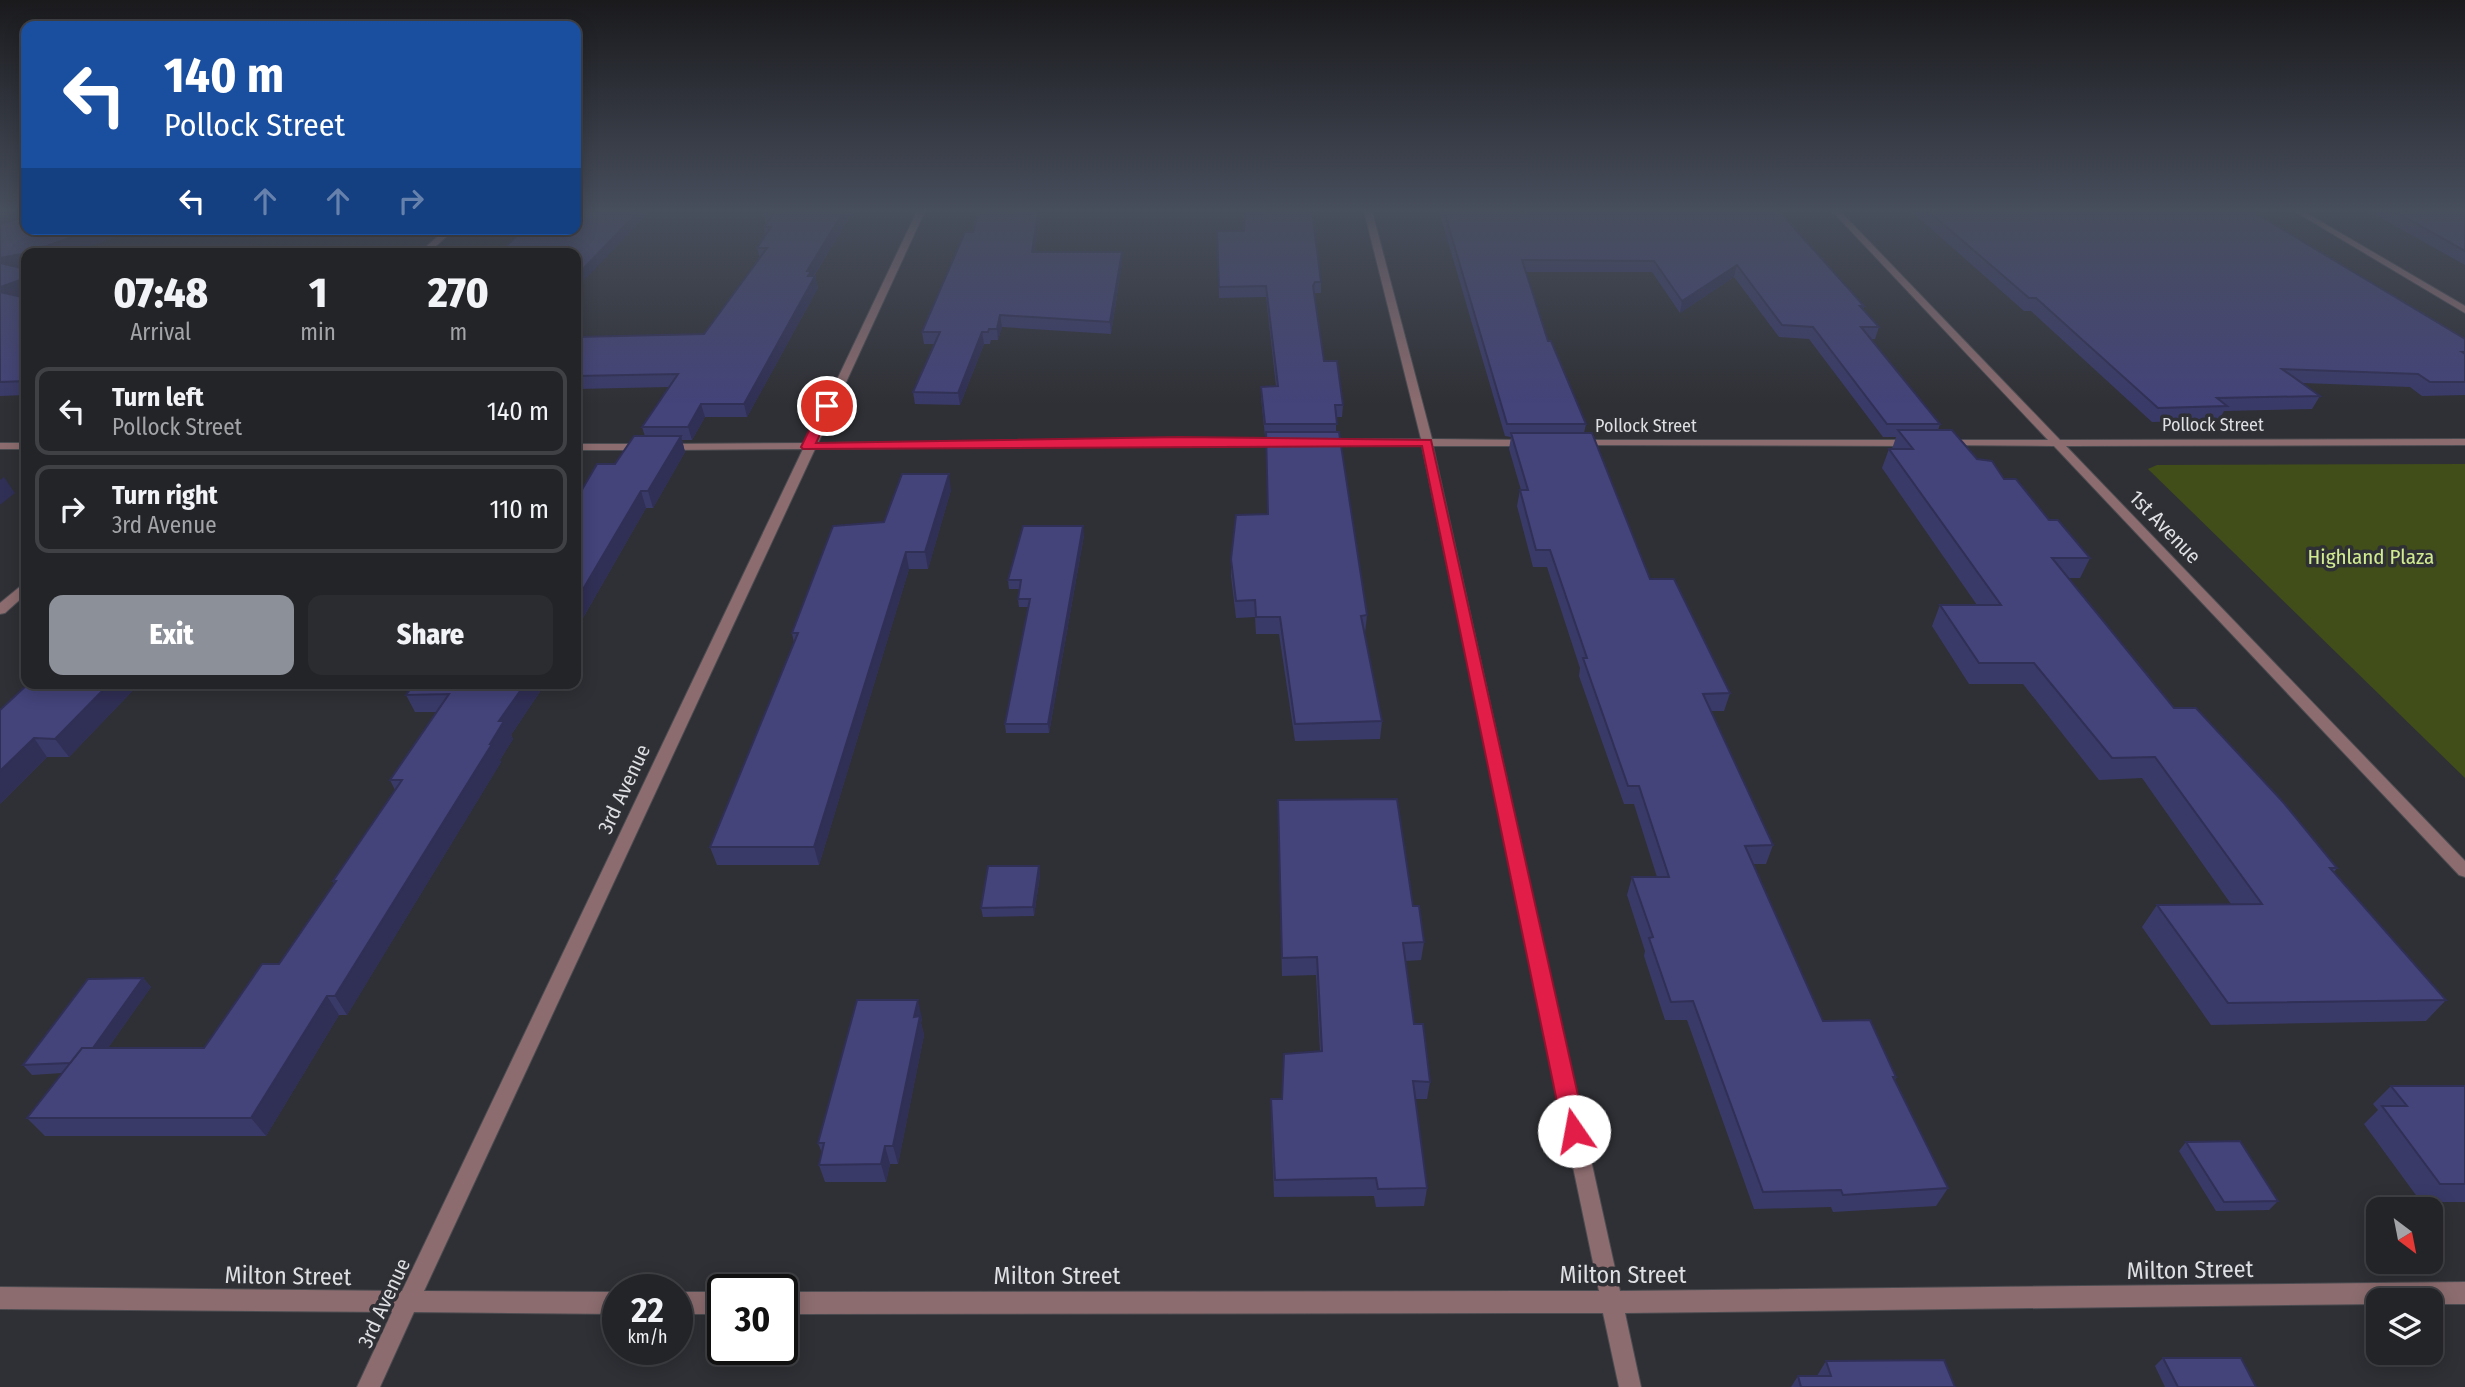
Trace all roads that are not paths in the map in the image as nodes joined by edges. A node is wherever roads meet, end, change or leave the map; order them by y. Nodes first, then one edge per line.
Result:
1 (890, 276) edge
2 (1385, 276) edge
3 (1898, 276) edge
4 (2407, 276) edge
5 (2465, 310) edge
6 (1427, 442) junction
7 (2465, 442) edge
8 (1537, 443) edge
9 (1564, 443) edge
10 (1923, 443) edge
11 (1936, 443) edge
12 (2057, 443) junction
13 (0, 446) edge
14 (21, 446) edge
15 (581, 447) edge
16 (808, 447) junction
17 (21, 592) edge
18 (0, 610) edge
19 (2465, 871) edge
20 (2465, 1293) edge
21 (0, 1298) edge
22 (1611, 1302) junction
23 (406, 1303) junction
24 (602, 1303) edge
25 (798, 1303) edge
26 (368, 1387) edge
27 (1630, 1387) edge

1 - 16 street, 3rd Avenue
2 - 6 street
3 - 12 street, 1st Avenue
4 - 5 street
6 - 8 street
6 - 16 street
6 - 22 street
7 - 12 street, Pollock Street
9 - 10 street, Pollock Street
11 - 12 street, Pollock Street
12 - 19 street, 1st Avenue
13 - 14 street
15 - 16 street
16 - 23 street, 3rd Avenue
17 - 18 street
20 - 22 street, Milton Street
21 - 23 street, Milton Street
22 - 25 street, Milton Street
22 - 27 street
23 - 24 street, Milton Street
23 - 26 street, 3rd Avenue

